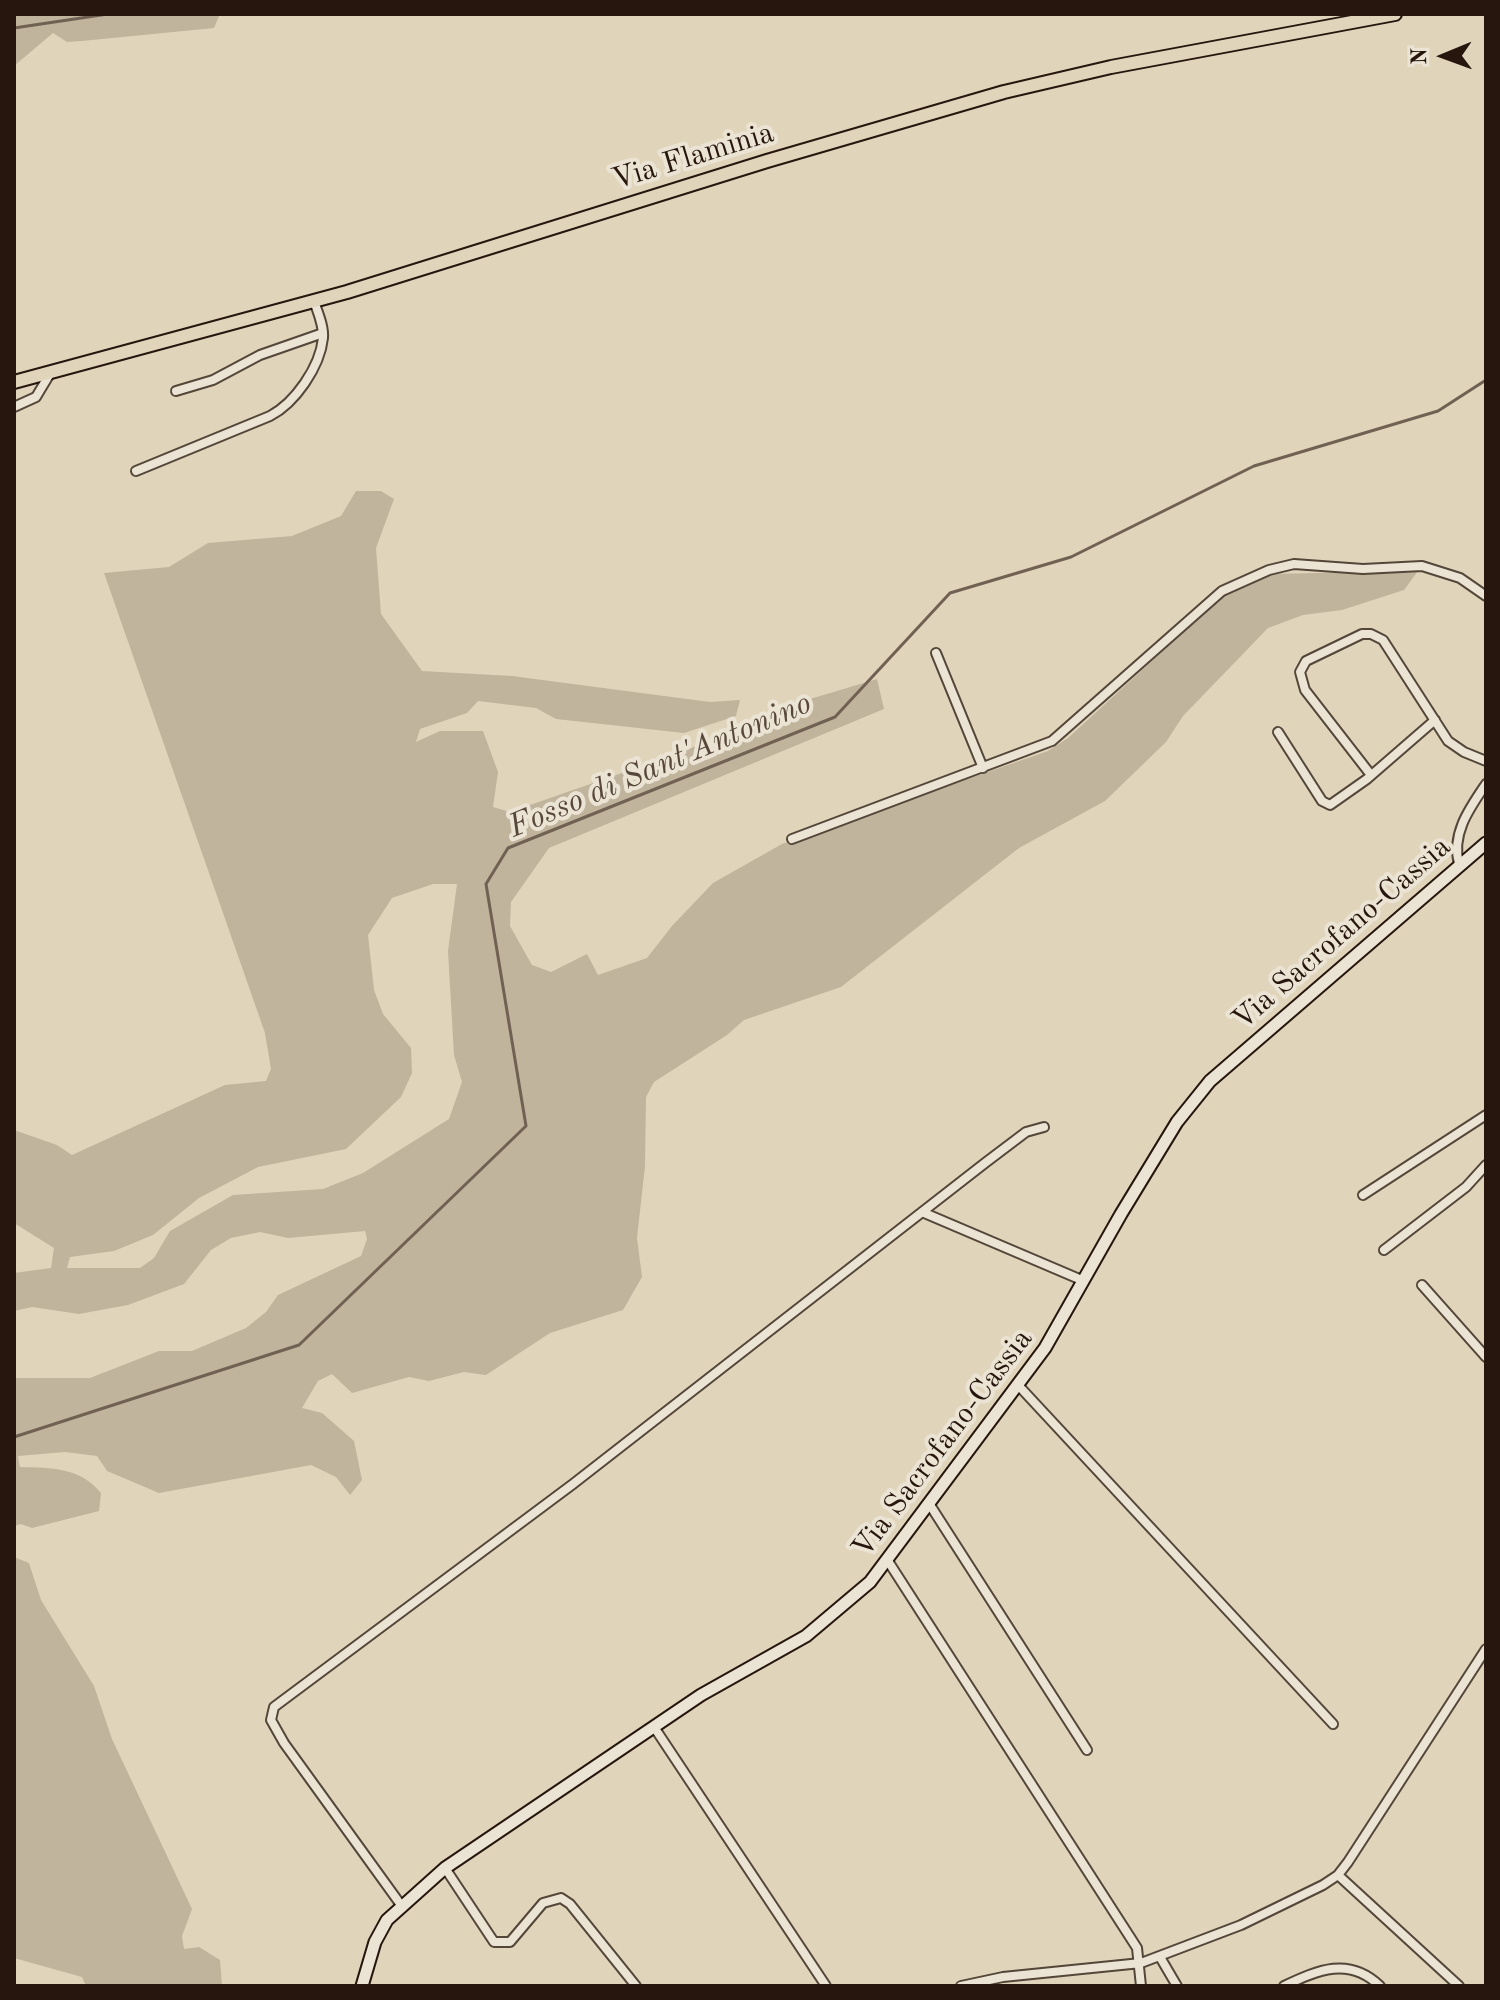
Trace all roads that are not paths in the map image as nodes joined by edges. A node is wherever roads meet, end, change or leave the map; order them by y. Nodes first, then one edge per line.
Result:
1 (1395, 14) edge
2 (314, 301) junction
3 (323, 333) junction
4 (51, 372) junction
5 (14, 382) edge
6 (176, 391) dead end
7 (14, 407) edge
8 (136, 471) dead end
9 (1486, 596) edge
10 (936, 653) dead end
11 (1435, 720) junction
12 (1278, 732) dead end
13 (1486, 761) edge
14 (983, 768) junction
15 (1371, 775) junction
16 (1486, 784) edge
17 (792, 839) dead end
18 (1486, 843) edge
19 (1459, 864) junction
20 (1486, 1115) edge
21 (1044, 1127) dead end
22 (1486, 1165) edge
23 (1363, 1195) dead end
24 (922, 1212) junction
25 (1384, 1250) dead end
26 (1084, 1281) junction
27 (1422, 1285) dead end
28 (1486, 1357) edge
29 (1018, 1385) junction
30 (930, 1505) junction
31 (888, 1561) junction
32 (1486, 1649) edge
33 (1333, 1724) dead end
34 (654, 1727) junction
35 (1087, 1750) dead end
36 (445, 1868) junction
37 (1338, 1875) junction
38 (401, 1905) junction
39 (1160, 1957) junction
40 (1141, 1963) junction
41 (362, 1986) edge
42 (636, 1986) edge
43 (826, 1986) edge
44 (961, 1986) edge
45 (1141, 1986) edge
46 (1177, 1986) edge
47 (1284, 1986) edge
48 (1380, 1986) edge
49 (1459, 1986) edge

1 - 2 main road, Via Flaminia
2 - 3 street
2 - 4 main road, Via Flaminia
3 - 6 street
3 - 8 street
4 - 5 main road, Via Flaminia
4 - 7 street
9 - 14 street
10 - 14 street
11 - 13 street
11 - 15 street
11 - 15 street
12 - 15 street
14 - 17 street
16 - 19 street
18 - 19 street, Via Sacrofano-Cassia
19 - 26 street, Via Sacrofano-Cassia
20 - 23 street
21 - 24 street
22 - 25 street
24 - 26 street
24 - 38 street
26 - 29 street, Via Sacrofano-Cassia
27 - 28 street
29 - 30 street, Via Sacrofano-Cassia
29 - 33 street
30 - 31 street, Via Sacrofano-Cassia
30 - 35 street
31 - 34 street, Via Sacrofano-Cassia
31 - 40 street
32 - 37 street
34 - 36 street, Via Sacrofano-Cassia
34 - 43 street
36 - 38 street, Via Sacrofano-Cassia
36 - 42 street
37 - 39 street
37 - 49 street
38 - 41 street, Via Sacrofano-Cassia
39 - 40 street
39 - 46 street
40 - 44 street
40 - 45 street
47 - 48 street

